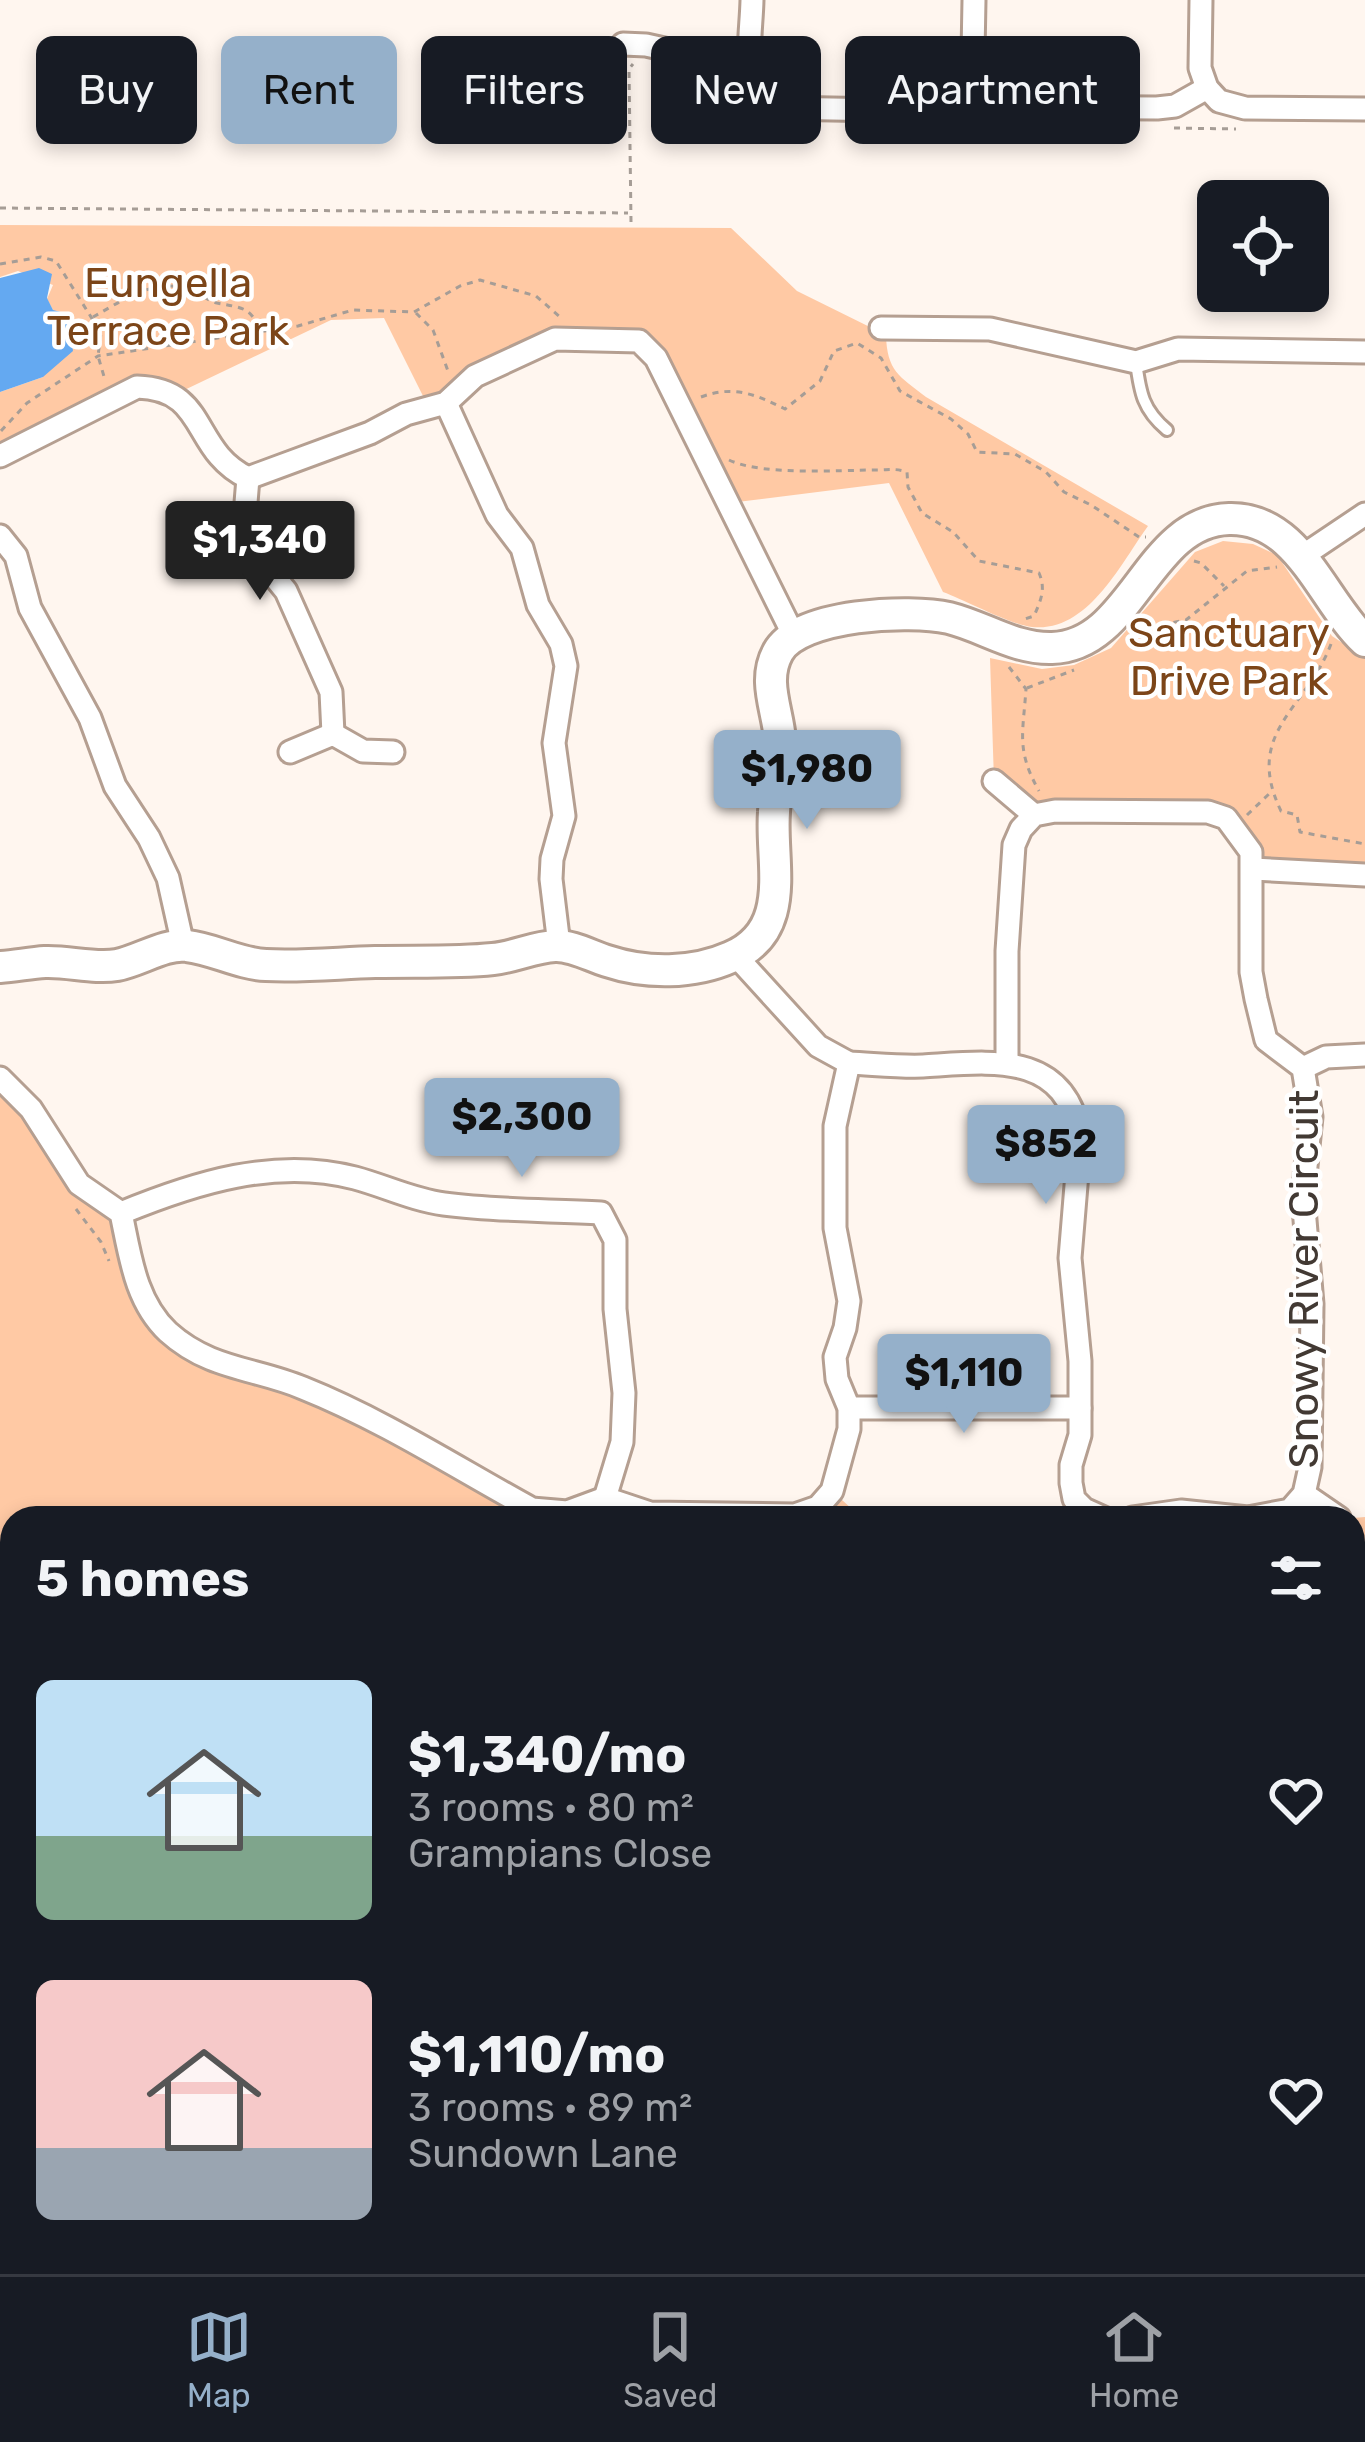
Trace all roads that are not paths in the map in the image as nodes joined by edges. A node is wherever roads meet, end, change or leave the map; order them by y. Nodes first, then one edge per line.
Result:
1 (752, 0) edge
2 (974, 0) edge
3 (1201, 0) edge
4 (751, 36) edge
5 (973, 36) edge
6 (1207, 88) junction
7 (1140, 108) edge
8 (1365, 109) edge
9 (881, 328) dead end
10 (1365, 352) edge
11 (1136, 362) junction
12 (454, 396) junction
13 (1167, 430) dead end
14 (0, 456) edge
15 (248, 478) junction
16 (1365, 514) edge
17 (0, 536) edge
18 (1292, 562) junction
19 (793, 634) junction
20 (1365, 641) edge
21 (334, 734) junction
22 (290, 752) dead end
23 (393, 752) dead end
24 (994, 782) dead end
25 (1045, 813) junction
26 (1253, 868) junction
27 (1365, 875) edge
28 (183, 945) junction
29 (559, 945) junction
30 (736, 956) junction
31 (0, 968) edge
32 (1365, 1055) edge
33 (1007, 1062) junction
34 (849, 1063) junction
35 (1303, 1068) junction
36 (0, 1078) edge
37 (121, 1213) junction
38 (849, 1408) junction
39 (1080, 1408) junction
40 (1304, 1494) junction
41 (605, 1498) junction
42 (525, 1506) edge
43 (582, 1506) edge
44 (629, 1506) edge
45 (819, 1506) edge
46 (1081, 1506) edge
47 (1293, 1506) edge
48 (1322, 1506) edge

1 - 4 street
2 - 5 street
3 - 6 street
6 - 7 street
6 - 8 street
9 - 11 street
10 - 11 street
11 - 13 lane
12 - 15 street
12 - 19 street
12 - 29 street
14 - 15 street
15 - 21 street
16 - 18 street
17 - 28 street
18 - 19 street
18 - 20 street
19 - 30 street
21 - 22 street
21 - 23 street
24 - 25 street
25 - 26 street, Snowy River Circuit
25 - 33 street
26 - 27 street
26 - 35 street, Snowy River Circuit
28 - 29 street
28 - 31 street
29 - 30 street
30 - 34 street
32 - 35 street
33 - 34 street
33 - 39 street
34 - 38 street
35 - 40 street, Snowy River Circuit
36 - 37 street
37 - 41 street
37 - 42 street
38 - 39 street
38 - 45 street
39 - 46 street
40 - 47 street, Snowy River Circuit
40 - 48 street
41 - 43 street
41 - 44 street

